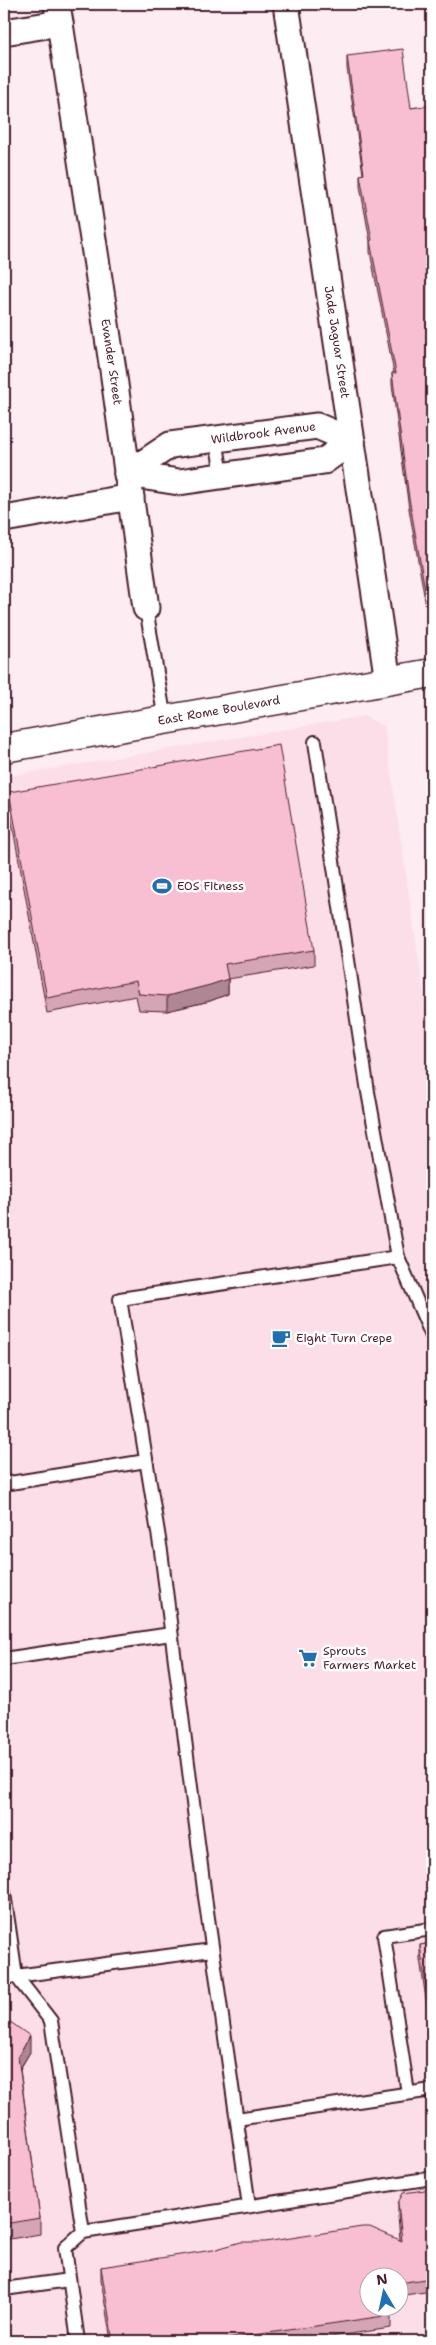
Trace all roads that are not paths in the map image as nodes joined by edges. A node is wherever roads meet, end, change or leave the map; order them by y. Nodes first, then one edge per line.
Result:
1 (286, 4) edge
2 (59, 13) edge
3 (4, 32) edge
4 (216, 439) junction
5 (352, 441) junction
6 (222, 475) junction
7 (129, 486) junction
8 (4, 519) edge
9 (146, 608) joint
10 (432, 673) edge
11 (388, 680) junction
12 (164, 720) junction
13 (315, 742) dead end
14 (4, 748) edge
15 (398, 1257) junction
16 (432, 1336) edge
17 (146, 1461) junction
18 (4, 1484) edge
19 (172, 1634) junction
20 (4, 1658) edge
21 (4, 1893) edge
22 (432, 1929) edge
23 (212, 1950) junction
24 (10, 1977) edge
25 (432, 2090) edge
26 (408, 2093) junction
27 (237, 2119) junction
28 (432, 2178) edge
29 (249, 2206) junction
30 (83, 2232) junction
31 (69, 2280) junction
32 (4, 2289) edge
33 (78, 2341) edge

1 - 5 street, Jade Jaguar Street
2 - 3 street
2 - 7 street, Evander Street
4 - 5 street, Wildbrook Avenue
4 - 6 lane
4 - 7 street, Wildbrook Avenue
5 - 6 street, Wildbrook Avenue
5 - 11 street, Jade Jaguar Street
6 - 7 street, Wildbrook Avenue
7 - 8 street, Wildbrook Avenue
7 - 9 street, Evander Street
9 - 12 lane, Evander Street
10 - 11 street, East Rome Boulevard
11 - 12 street, East Rome Boulevard
12 - 14 street, East Rome Boulevard
13 - 15 lane
15 - 16 lane
15 - 17 lane
17 - 18 lane
17 - 19 lane
19 - 20 lane
19 - 23 lane
21 - 24 lane
22 - 26 lane
23 - 24 lane
23 - 27 lane
24 - 30 lane
25 - 26 lane
26 - 27 lane
27 - 29 lane
28 - 29 lane
29 - 30 lane
30 - 31 lane
31 - 32 lane
31 - 33 lane

